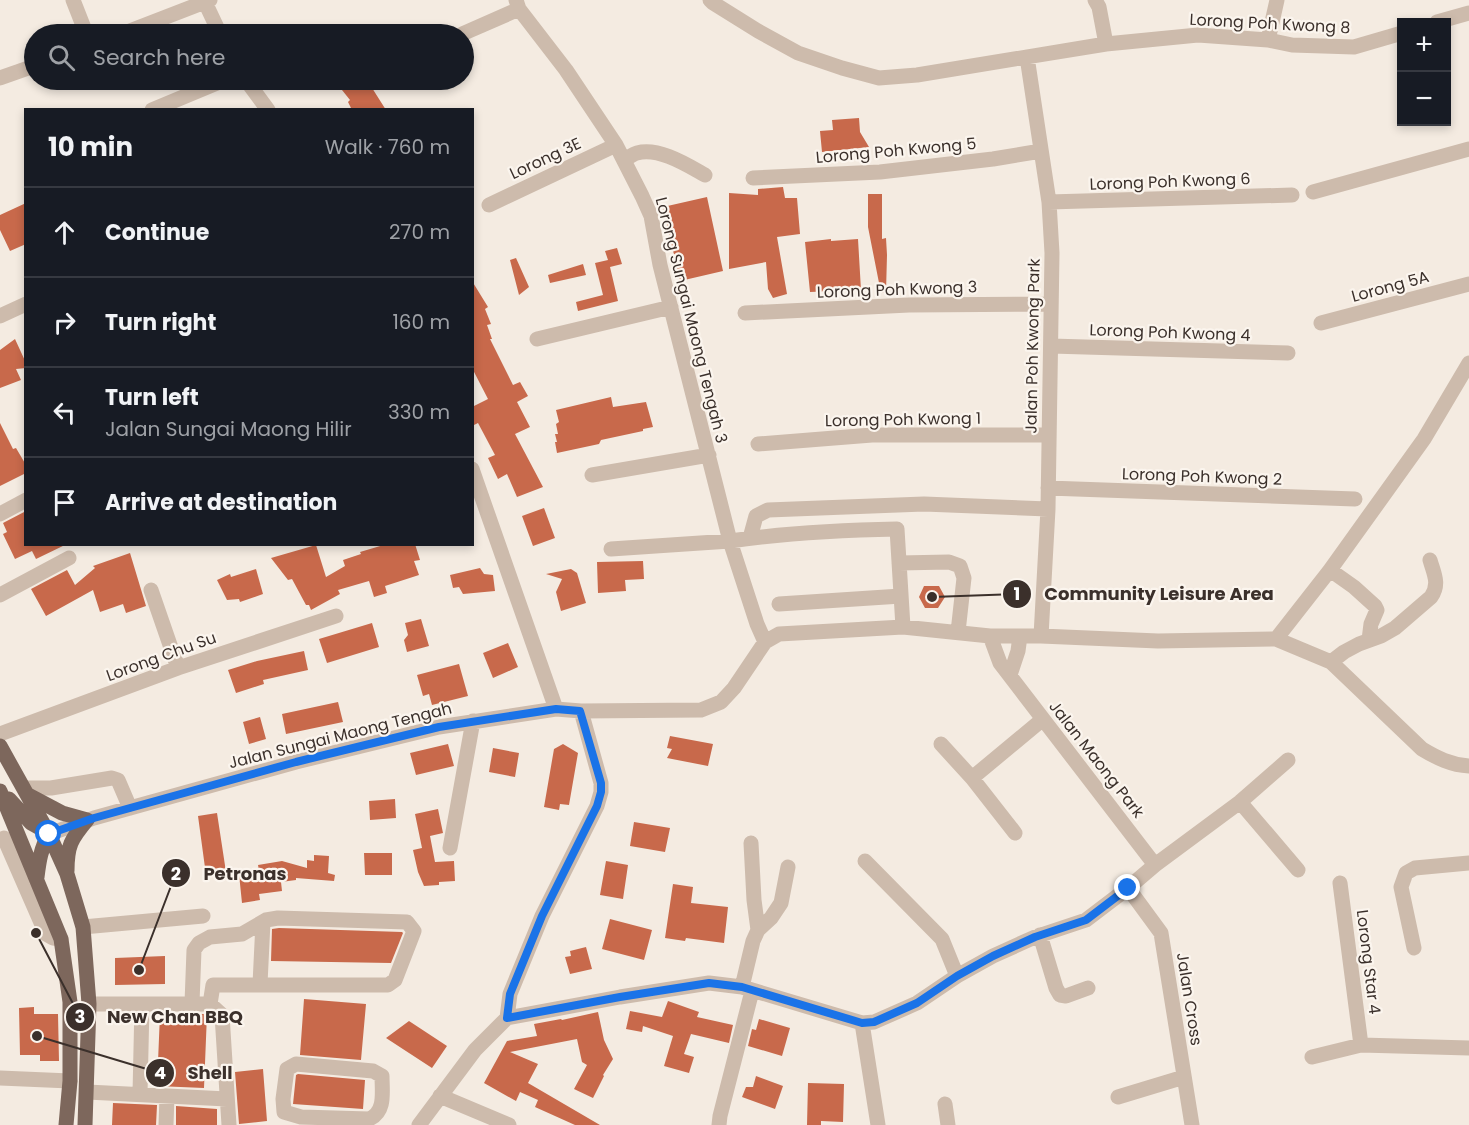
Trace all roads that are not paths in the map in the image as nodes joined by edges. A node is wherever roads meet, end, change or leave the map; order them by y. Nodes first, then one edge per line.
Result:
1 (73, 0) edge
2 (710, 0) edge
3 (1095, 0) edge
4 (1277, 0) edge
5 (206, 1) edge
6 (517, 4) edge
7 (1469, 13) edge
8 (1451, 18) edge
9 (82, 24) edge
10 (147, 24) edge
11 (216, 24) edge
12 (474, 27) edge
13 (1397, 34) edge
14 (1268, 39) junction
15 (1106, 44) junction
16 (1028, 57) junction
17 (24, 70) edge
18 (0, 78) edge
19 (200, 90) edge
20 (253, 90) edge
21 (157, 108) edge
22 (267, 108) edge
23 (616, 145) junction
24 (1469, 149) edge
25 (1041, 151) junction
26 (624, 160) junction
27 (705, 175) dead end
28 (753, 178) dead end
29 (1313, 192) dead end
30 (1292, 195) dead end
31 (1049, 202) junction
32 (489, 204) dead end
33 (1469, 284) edge
34 (1050, 304) junction
35 (24, 305) edge
36 (671, 307) junction
37 (745, 313) dead end
38 (0, 316) edge
39 (1321, 323) dead end
40 (537, 339) dead end
41 (1050, 346) junction
42 (1288, 353) dead end
43 (1469, 363) edge
44 (1049, 435) junction
45 (758, 444) dead end
46 (709, 455) junction
47 (592, 475) dead end
48 (476, 487) edge
49 (1048, 488) junction
50 (1355, 499) dead end
51 (24, 501) edge
52 (897, 505) junction
53 (1048, 509) junction
54 (0, 514) edge
55 (897, 529) junction
56 (750, 538) junction
57 (730, 541) junction
58 (611, 549) dead end
59 (69, 558) dead end
60 (1430, 560) dead end
61 (899, 563) junction
62 (1330, 570) junction
63 (151, 590) dead end
64 (0, 595) edge
65 (901, 596) junction
66 (778, 604) dead end
67 (336, 616) dead end
68 (903, 627) junction
69 (958, 632) junction
70 (990, 636) junction
71 (1020, 636) junction
72 (1041, 636) junction
73 (1276, 639) junction
74 (1369, 640) junction
75 (765, 642) junction
76 (1331, 662) junction
77 (178, 668) junction
78 (1010, 675) junction
79 (556, 709) junction
80 (580, 711) junction
81 (1043, 719) junction
82 (473, 721) junction
83 (0, 734) edge
84 (941, 744) dead end
85 (0, 746) edge
86 (1288, 760) dead end
87 (1469, 766) edge
88 (972, 778) junction
89 (0, 790) edge
90 (26, 792) junction
91 (1240, 802) junction
92 (130, 808) junction
93 (87, 820) junction
94 (1015, 833) dead end
95 (49, 834) junction
96 (7, 836) edge
97 (751, 843) dead end
98 (450, 848) dead end
99 (865, 861) dead end
100 (1469, 863) edge
101 (1155, 865) junction
102 (788, 867) dead end
103 (1298, 870) dead end
104 (67, 874) junction
105 (37, 878) junction
106 (1340, 883) dead end
107 (1128, 888) junction
108 (203, 916) dead end
109 (263, 922) junction
110 (83, 927) junction
111 (758, 930) junction
112 (1040, 935) junction
113 (61, 939) junction
114 (1414, 948) dead end
115 (957, 976) junction
116 (193, 984) junction
117 (260, 984) junction
118 (213, 985) junction
119 (1088, 988) dead end
120 (747, 989) junction
121 (192, 1003) junction
122 (89, 1004) junction
123 (142, 1004) junction
124 (210, 1004) junction
125 (507, 1018) junction
126 (862, 1023) junction
127 (1361, 1045) junction
128 (1469, 1048) edge
129 (1312, 1057) dead end
130 (1184, 1077) junction
131 (0, 1078) edge
132 (70, 1081) junction
133 (87, 1092) junction
134 (140, 1094) junction
135 (167, 1096) junction
136 (440, 1096) junction
137 (1118, 1097) dead end
138 (227, 1099) junction
139 (945, 1104) dead end
140 (301, 1121) edge
141 (63, 1125) edge
142 (86, 1125) edge
143 (166, 1125) edge
144 (229, 1125) edge
145 (419, 1125) edge
146 (509, 1125) edge
147 (719, 1125) edge
148 (878, 1125) edge
149 (948, 1125) edge
150 (1192, 1125) edge

1 - 9 street
2 - 16 street, Lorong Poh Kwong 8
3 - 15 street
4 - 14 street
5 - 10 street
5 - 11 street
6 - 12 street
6 - 23 street, Lorong Sungai Maong Tengah 3
7 - 8 street
13 - 14 street, Lorong Poh Kwong 8
14 - 15 street, Lorong Poh Kwong 8
15 - 16 street, Lorong Poh Kwong 8
16 - 25 street, Jalan Poh Kwong Park
17 - 18 street
19 - 21 street
20 - 22 street
23 - 26 street, Lorong Sungai Maong Tengah 3
23 - 32 street, Lorong 3E
24 - 29 street
25 - 28 street, Lorong Poh Kwong 5
25 - 31 street, Jalan Poh Kwong Park
26 - 27 street
26 - 36 street, Lorong Sungai Maong Tengah 3
30 - 31 street, Lorong Poh Kwong 6
31 - 34 street, Jalan Poh Kwong Park
33 - 39 street, Lorong 5A
34 - 37 street, Lorong Poh Kwong 3
34 - 41 street, Jalan Poh Kwong Park
35 - 38 street
36 - 40 street
36 - 46 street, Lorong Sungai Maong Tengah 3
41 - 42 street, Lorong Poh Kwong 4
41 - 44 street, Jalan Poh Kwong Park
43 - 62 street
44 - 45 street, Lorong Poh Kwong 1
44 - 49 street, Jalan Poh Kwong Park
46 - 47 street
46 - 57 street, Lorong Sungai Maong Tengah 3
48 - 79 street
49 - 50 street, Lorong Poh Kwong 2
49 - 53 street, Jalan Poh Kwong Park
51 - 54 street
52 - 53 street
52 - 55 street
52 - 56 street
53 - 72 street, Jalan Poh Kwong Park
55 - 56 street
55 - 61 street
56 - 57 street
57 - 58 street
57 - 75 street, Lorong Sungai Maong Tengah 3
59 - 64 street
60 - 74 street
61 - 65 street
61 - 69 street
62 - 73 street
62 - 74 street
63 - 77 street
65 - 66 street
65 - 68 street
67 - 77 street, Lorong Chu Su
68 - 69 street
68 - 75 street
69 - 70 street
70 - 71 street
70 - 78 street, Jalan Maong Park
71 - 72 street
71 - 78 street
72 - 73 street
73 - 76 street
74 - 76 street
75 - 80 street, Jalan Sungai Maong Tengah
76 - 87 street
77 - 83 street, Lorong Chu Su
78 - 81 street, Jalan Maong Park
79 - 80 street, Jalan Sungai Maong Tengah
79 - 82 street, Jalan Sungai Maong Tengah
80 - 125 street
81 - 88 street
81 - 101 street, Jalan Maong Park
82 - 92 street, Jalan Sungai Maong Tengah
82 - 98 street
84 - 88 street
85 - 90 main road
86 - 91 street
88 - 94 street
89 - 95 main road
89 - 96 main road
90 - 92 street
90 - 93 main road
90 - 95 main road
91 - 101 street
91 - 103 street
92 - 93 street, Jalan Sungai Maong Tengah
93 - 95 street, Jalan Sungai Maong Tengah
93 - 104 main road
95 - 104 main road
95 - 105 main road
96 - 105 main road
96 - 113 street
97 - 111 street
99 - 115 street
100 - 114 street
101 - 107 street
102 - 111 street
104 - 110 main road
105 - 113 main road
106 - 127 street, Lorong Star 4
107 - 112 street
107 - 130 street, Jalan Cross
108 - 110 street
109 - 116 street
109 - 117 street
109 - 117 street
110 - 122 main road
111 - 120 street
112 - 115 street
112 - 119 street
113 - 132 main road
115 - 126 street
116 - 118 street
116 - 121 street
117 - 118 street
118 - 124 street
120 - 125 street
120 - 126 street
120 - 147 street
121 - 123 street
121 - 124 street
122 - 123 street
122 - 133 main road
123 - 134 street
124 - 138 street
125 - 136 street
126 - 148 street
127 - 128 street
127 - 129 street
130 - 137 street
130 - 150 street, Jalan Cross
131 - 132 street
132 - 141 main road
133 - 134 street
133 - 142 main road
134 - 135 street
135 - 138 street
135 - 143 street
136 - 145 street
136 - 146 street
138 - 144 street
139 - 149 street
140 - 140 street

